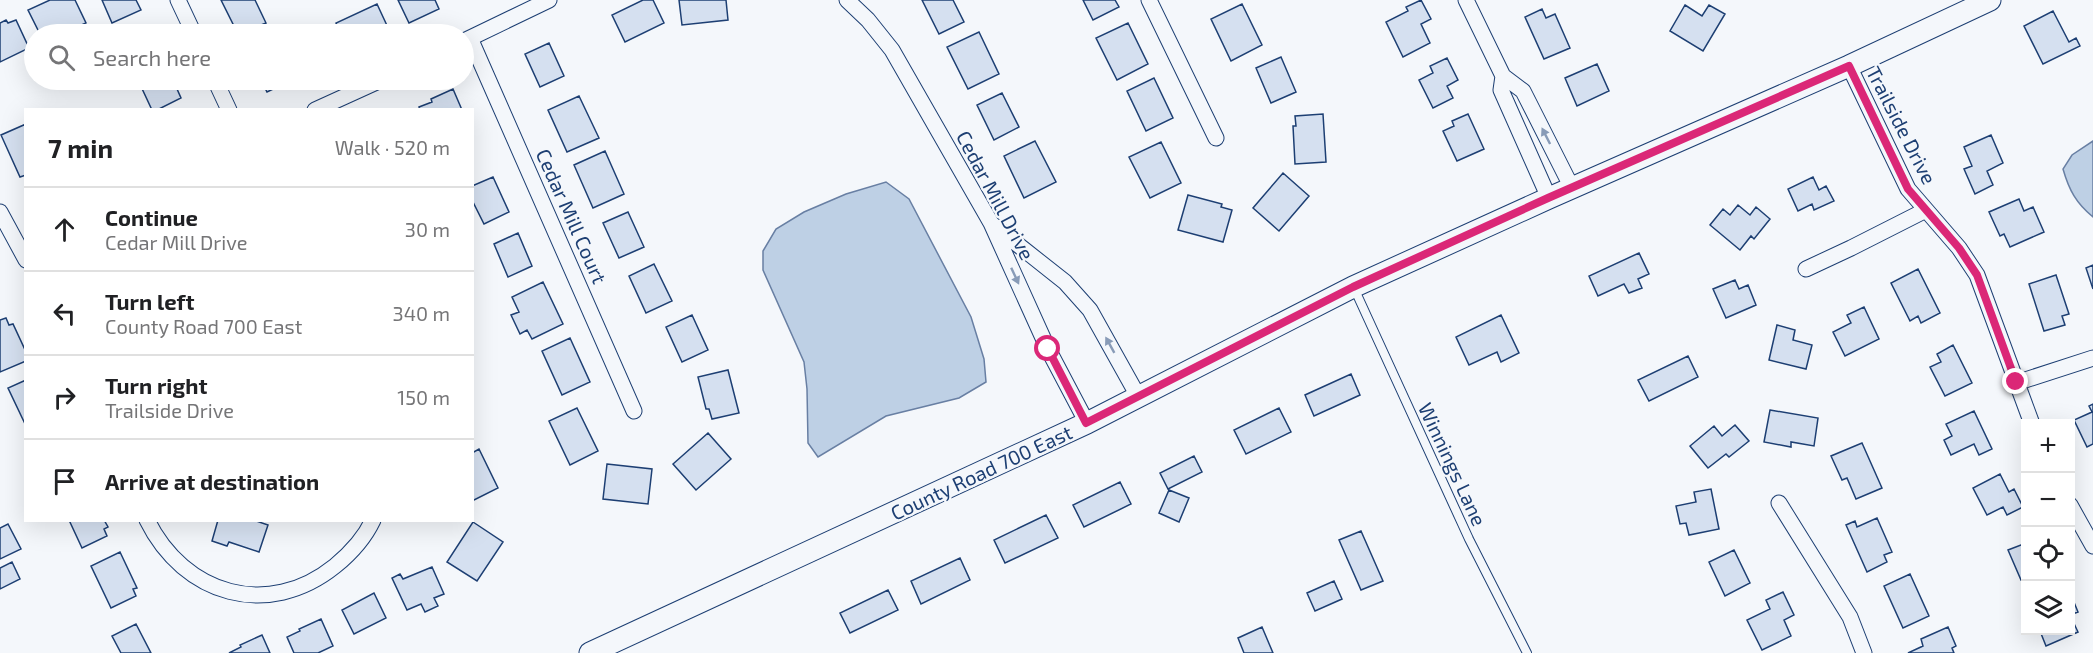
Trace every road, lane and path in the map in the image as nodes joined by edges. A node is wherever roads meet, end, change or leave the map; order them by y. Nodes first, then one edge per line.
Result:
1 (178, 0) edge
2 (549, 0) edge
3 (1149, 0) edge
4 (1466, 0) edge
5 (1990, 0) edge
6 (853, 2) edge
7 (189, 24) edge
8 (474, 36) edge
9 (474, 55) edge
10 (1849, 66) junction
11 (1503, 76) junction
12 (220, 90) edge
13 (359, 90) edge
14 (228, 108) edge
15 (319, 108) edge
16 (1216, 138) dead end
17 (1572, 188) junction
18 (1548, 198) junction
19 (1926, 210) junction
20 (0, 212) edge
21 (991, 223) junction
22 (24, 256) edge
23 (1806, 269) dead end
24 (1353, 287) junction
25 (2093, 358) edge
26 (2016, 382) junction
27 (1138, 396) junction
28 (634, 411) dead end
29 (2030, 419) edge
30 (1086, 423) junction
31 (1779, 503) dead end
32 (2075, 514) edge
33 (148, 522) edge
34 (371, 522) edge
35 (2093, 546) edge
36 (590, 653) edge
37 (1527, 653) edge
38 (1864, 653) edge

1 - 7 street
2 - 8 street
3 - 16 street
4 - 11 street
5 - 10 main road, County Road 700 East
6 - 21 street, Cedar Mill Drive
9 - 28 street, Cedar Mill Court
10 - 17 main road, County Road 700 East
10 - 19 street, Trailside Drive
17 -> 11 street
11 - 18 street
12 - 14 street
13 - 15 street
17 - 18 main road, County Road 700 East
18 - 24 main road, County Road 700 East
19 - 23 street
19 - 26 street, Trailside Drive
20 - 22 street
27 -> 21 street
21 -> 30 street, Cedar Mill Drive
24 - 27 main road, County Road 700 East
24 - 37 lane, Winnings Lane
25 - 26 street
26 - 29 street, Trailside Drive
27 - 30 main road, County Road 700 East
30 - 36 main road, County Road 700 East
31 - 38 street
32 - 35 street
33 - 34 street

